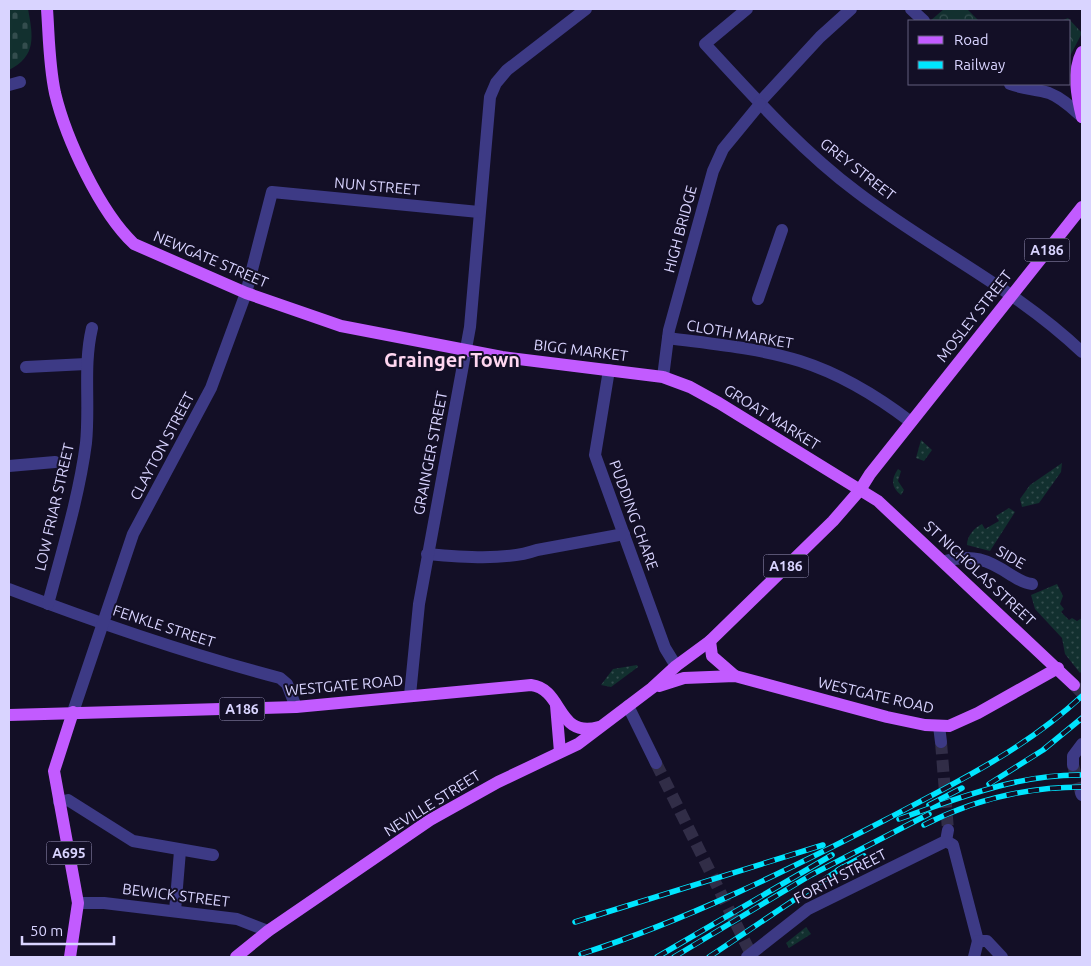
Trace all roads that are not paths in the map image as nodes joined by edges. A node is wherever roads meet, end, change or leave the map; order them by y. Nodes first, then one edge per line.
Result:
1 (47, 9) edge
2 (586, 9) edge
3 (747, 9) edge
4 (851, 9) edge
5 (911, 9) edge
6 (923, 20) edge
7 (1082, 52) edge
8 (1073, 69) edge
9 (1013, 85) edge
10 (760, 103) junction
11 (1082, 117) edge
12 (272, 192) joint
13 (1082, 207) edge
14 (479, 212) junction
15 (782, 230) dead end
16 (246, 293) junction
17 (1011, 294) junction
18 (758, 299) dead end
19 (92, 328) dead end
20 (668, 338) junction
21 (466, 350) junction
22 (1082, 352) edge
23 (86, 364) junction
24 (26, 367) dead end
25 (609, 370) junction
26 (663, 377) junction
27 (911, 422) junction
28 (55, 462) dead end
29 (9, 466) edge
30 (860, 490) junction
31 (624, 534) junction
32 (427, 554) junction
33 (945, 561) junction
34 (1032, 584) dead end
35 (9, 589) edge
36 (48, 604) junction
37 (104, 624) junction
38 (710, 641) junction
39 (676, 666) junction
40 (1058, 668) junction
41 (735, 676) junction
42 (1074, 685) tunnel mouth
43 (652, 688) junction
44 (410, 695) junction
45 (556, 705) junction
46 (628, 706) junction
47 (296, 707) junction
48 (73, 712) junction
49 (9, 715) edge
50 (601, 726) junction
51 (939, 726) junction
52 (941, 742) tunnel mouth
53 (1082, 744) edge
54 (560, 752) junction
55 (656, 763) tunnel mouth
56 (1073, 765) tunnel mouth
57 (59, 802) junction
58 (180, 851) junction
59 (213, 855) dead end
60 (78, 903) junction
61 (175, 911) junction
62 (268, 931) junction
63 (978, 941) junction
64 (750, 956) edge
65 (70, 957) edge
66 (236, 957) edge
67 (974, 957) edge
68 (1002, 957) edge

1 - 16 main road, NEWGATE STREET
2 - 14 street, GRAINGER STREET
3 - 10 street, GREY STREET
4 - 10 street, HIGH BRIDGE
5 - 6 street
7 - 8 main road
8 - 11 main road
9 - 11 street
10 - 17 street, GREY STREET
10 - 20 street, HIGH BRIDGE
12 - 14 street, NUN STREET
12 - 16 street, CLAYTON STREET
13 - 17 main road, MOSLEY STREET / A186
14 - 21 street, GRAINGER STREET
15 - 18 street
16 - 21 main road, NEWGATE STREET
16 - 37 street, CLAYTON STREET
17 - 22 street, GREY STREET
17 - 27 main road, MOSLEY STREET / A186
19 - 23 street, LOW FRIAR STREET
20 - 26 street, HIGH BRIDGE
20 - 27 street, CLOTH MARKET
21 - 25 main road, BIGG MARKET
21 - 32 street, GRAINGER STREET
23 - 24 street
23 - 36 street, LOW FRIAR STREET
25 - 26 main road, BIGG MARKET
25 - 31 street, PUDDING CHARE
26 - 30 main road, GROAT MARKET
27 - 30 main road, A186
28 - 29 street
30 - 33 main road, ST NICHOLAS STREET
30 - 38 main road, A186
31 - 32 street
31 - 39 street, PUDDING CHARE
32 - 44 street, GRAINGER STREET
33 - 34 street, SIDE
33 - 40 main road, ST NICHOLAS STREET
35 - 36 street, FENKLE STREET
36 - 37 street, FENKLE STREET
37 - 47 street, FENKLE STREET
37 - 48 street, CLAYTON STREET
38 - 39 main road, A186
38 - 41 main road, WESTGATE ROAD
39 - 43 main road
40 - 42 main road, ST NICHOLAS STREET
40 - 51 main road, WESTGATE ROAD
41 - 43 main road, WESTGATE ROAD
41 - 51 main road, WESTGATE ROAD
43 - 46 main road, NEVILLE STREET
44 - 45 main road, WESTGATE ROAD / A186
44 - 47 main road, WESTGATE ROAD / A186
45 - 50 main road, A186
45 - 54 main road
46 - 50 main road, NEVILLE STREET
46 - 55 street
47 - 48 main road, WESTGATE ROAD / A186
48 - 49 main road, WESTGATE ROAD / A186
48 - 57 main road, A695
50 - 54 main road, NEVILLE STREET
51 - 52 street
53 - 56 street
54 - 62 main road, NEVILLE STREET
57 - 58 street
57 - 60 main road, A695
58 - 59 street
58 - 61 street
60 - 61 street, BEWICK STREET
60 - 65 main road, A695
61 - 62 street, BEWICK STREET
62 - 66 main road, NEVILLE STREET
63 - 64 street, FORTH STREET
63 - 67 street
63 - 68 street

